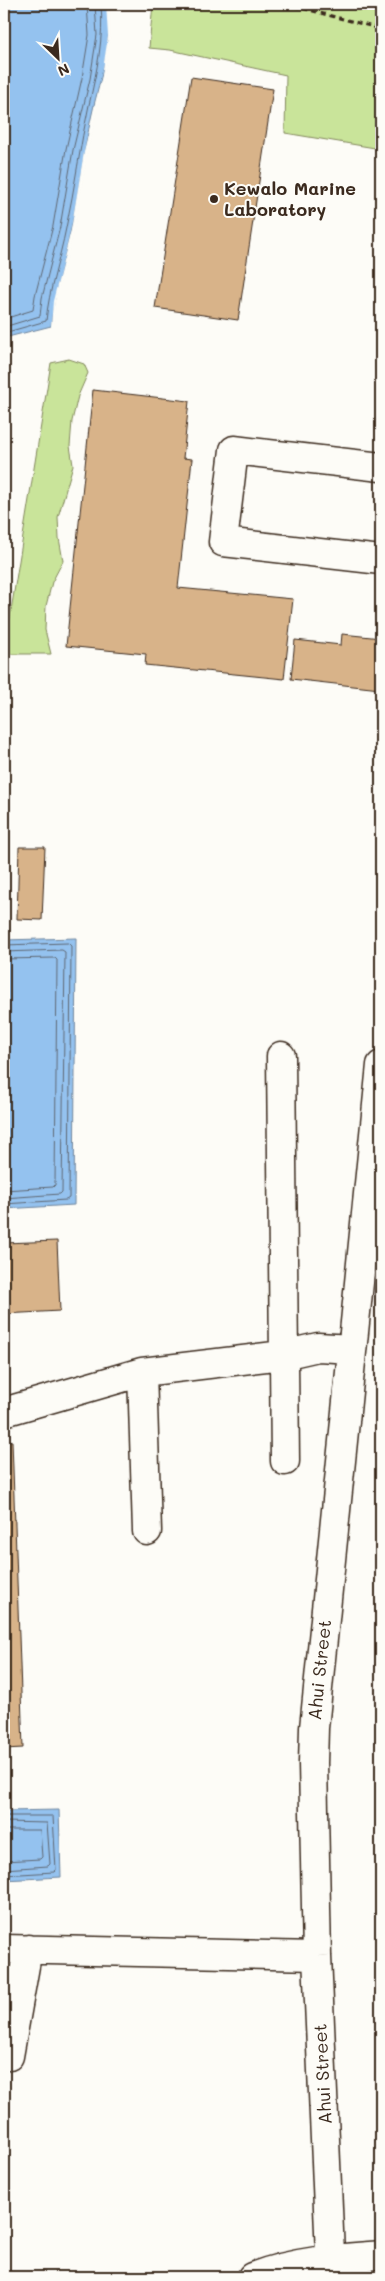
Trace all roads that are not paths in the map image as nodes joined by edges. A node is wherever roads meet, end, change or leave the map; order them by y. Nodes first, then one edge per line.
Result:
1 (381, 467) edge
2 (381, 560) edge
3 (281, 1056) dead end
4 (381, 1065) edge
5 (352, 1349) junction
6 (284, 1355) junction
7 (142, 1372) junction
8 (4, 1412) edge
9 (286, 1461) dead end
10 (147, 1531) dead end
11 (16, 1949) edge
12 (317, 1956) junction
13 (4, 2055) edge
14 (381, 2255) edge
15 (331, 2268) edge
16 (252, 2277) edge

1 - 2 street
3 - 6 street
4 - 5 street, Ahui Street
5 - 6 street
5 - 12 street, Ahui Street
6 - 7 street
6 - 9 street
7 - 8 street
7 - 10 street
11 - 12 street
11 - 13 street
12 - 15 street, Ahui Street
14 - 15 street
15 - 16 street

